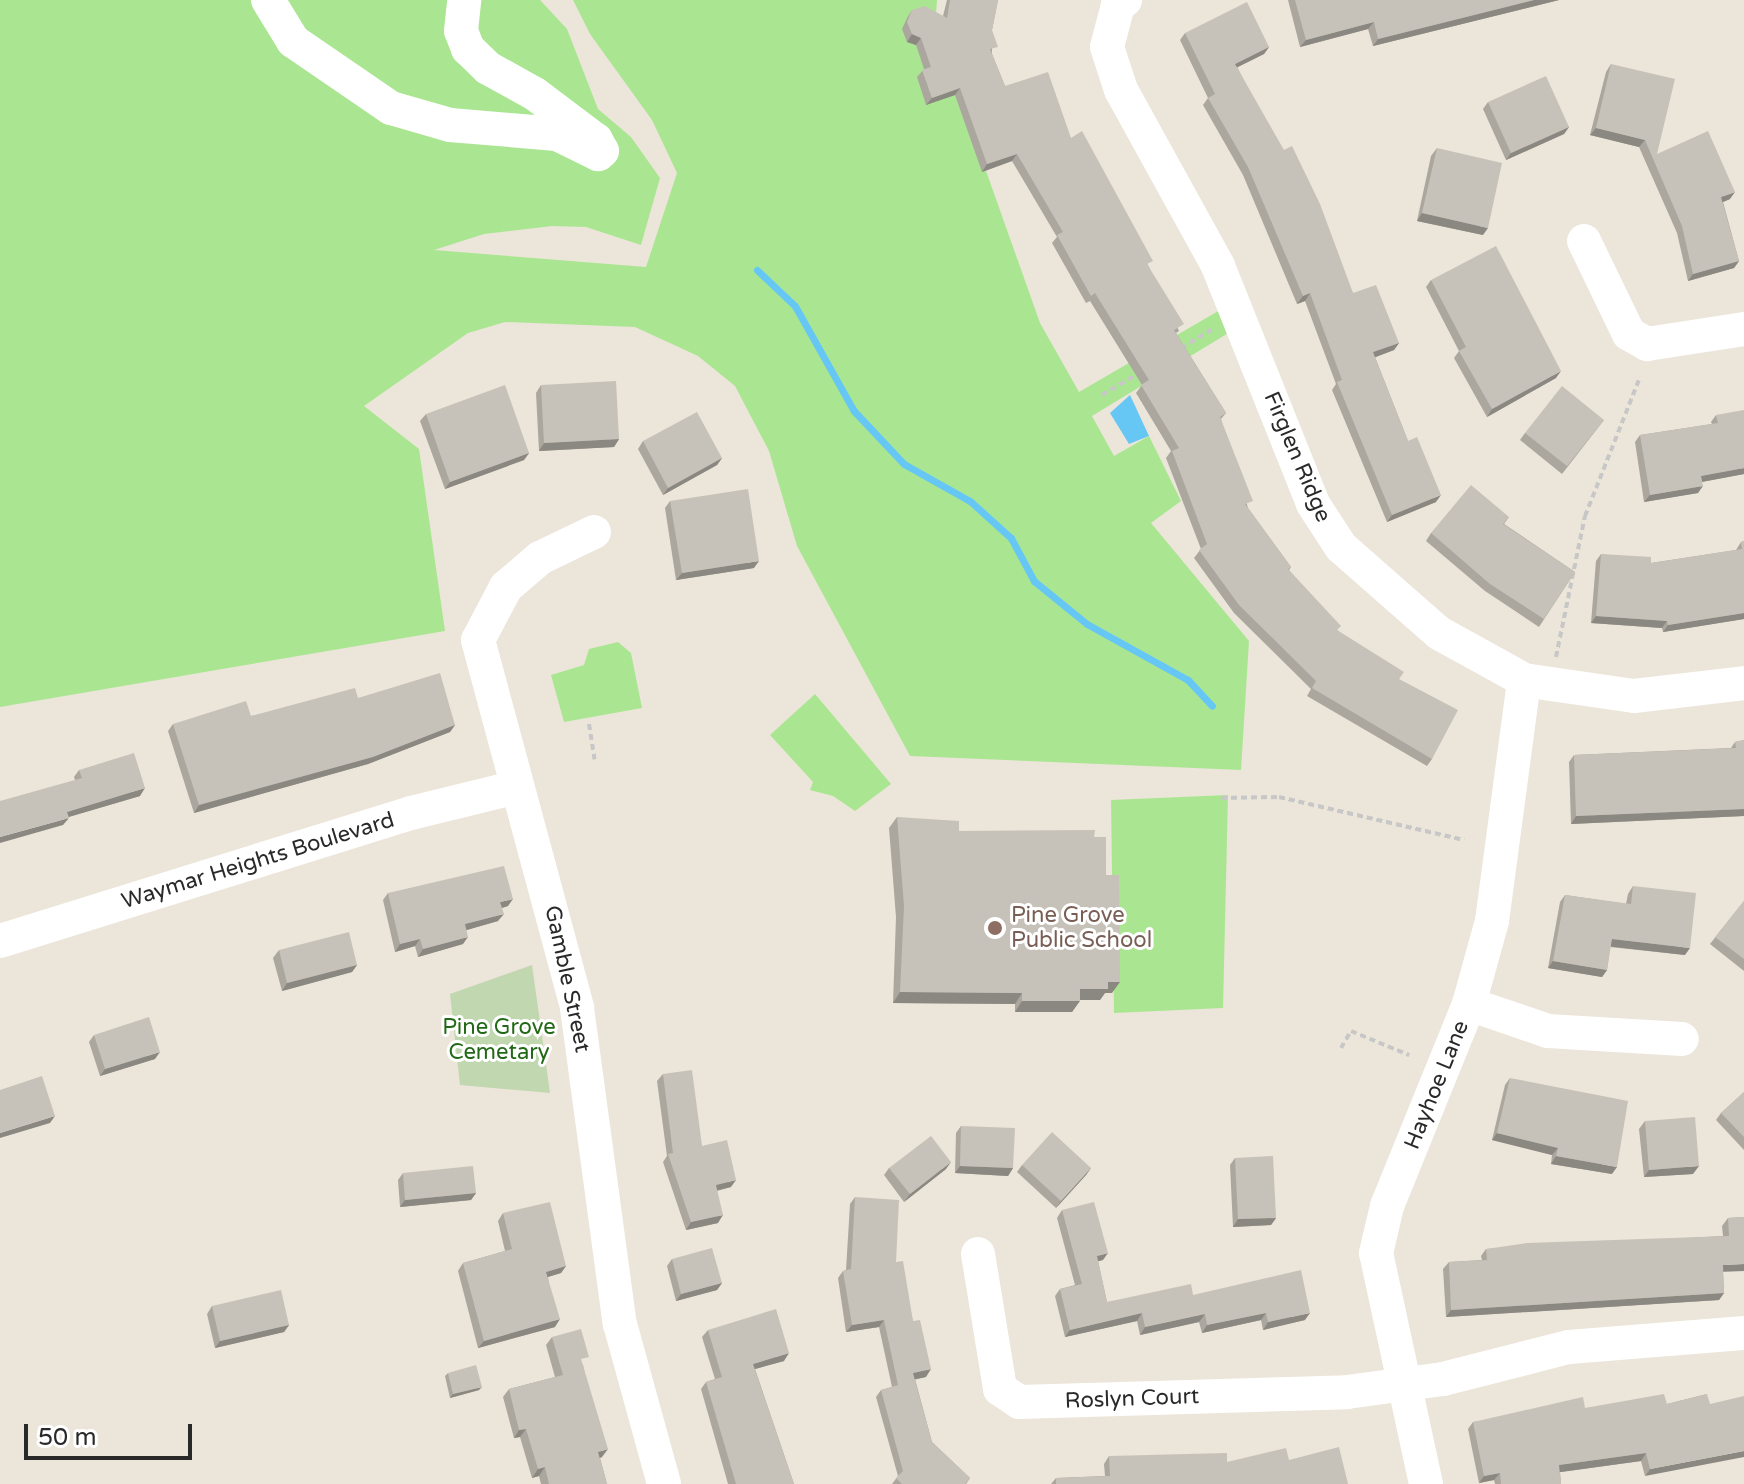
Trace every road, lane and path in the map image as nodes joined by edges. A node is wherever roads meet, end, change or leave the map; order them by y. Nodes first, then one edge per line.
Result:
1 (268, 0) edge
2 (464, 0) edge
3 (1125, 0) edge
4 (1584, 241) dead end
5 (1223, 322) dead end
6 (1744, 329) edge
7 (1170, 354) edge
8 (1143, 371) edge
9 (1640, 377) dead end
10 (1102, 395) dead end
11 (594, 532) dead end
12 (1539, 674) junction
13 (1744, 683) edge
14 (589, 724) dead end
15 (595, 760) dead end
16 (517, 787) junction
17 (1221, 798) dead end
18 (1464, 840) dead end
19 (0, 941) edge
20 (1469, 1004) junction
21 (1682, 1039) dead end
22 (1341, 1048) dead end
23 (1409, 1055) dead end
24 (978, 1254) dead end
25 (1744, 1333) edge
26 (1404, 1386) junction
27 (664, 1484) edge
28 (1426, 1484) edge

1 - 2 street
3 - 12 street, Firglen Ridge
4 - 6 street
5 - 7 path
8 - 10 path
9 - 12 path
11 - 16 street, Gamble Street
12 - 13 street, Firglen Ridge
12 - 20 street, Hayhoe Lane
14 - 15 path
16 - 19 street, Waymar Heights Boulevard
16 - 27 street, Gamble Street
17 - 18 path
20 - 21 street
20 - 26 street, Hayhoe Lane
22 - 23 path
24 - 26 street, Roslyn Court
25 - 26 street, Roslyn Court
26 - 28 street, Hayhoe Lane

